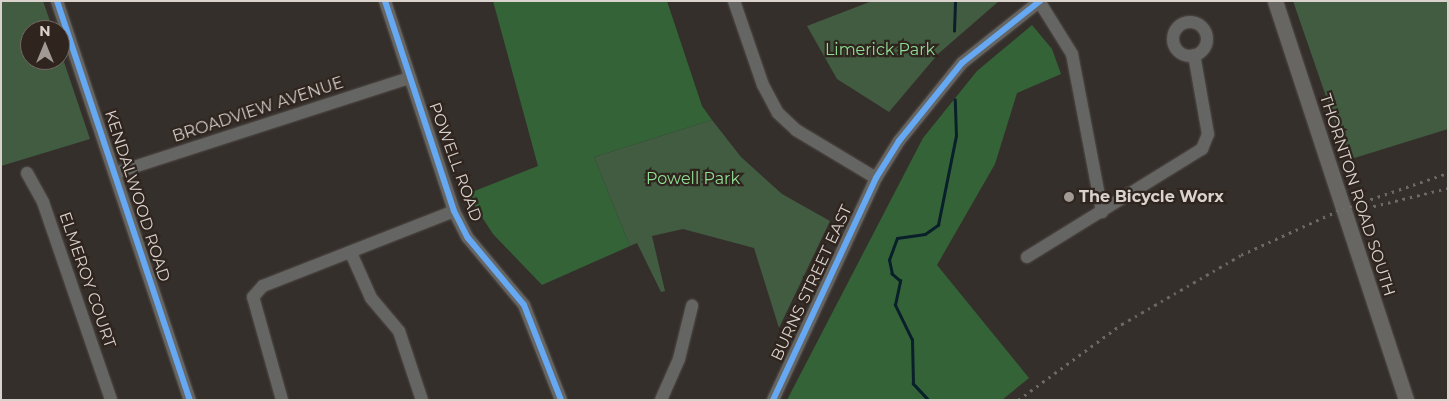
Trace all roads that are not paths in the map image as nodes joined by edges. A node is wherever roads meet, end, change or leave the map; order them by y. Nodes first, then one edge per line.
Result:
1 (57, 1) edge
2 (385, 1) edge
3 (734, 1) edge
4 (1039, 1) edge
5 (1274, 1) edge
6 (1194, 55) dead end
7 (410, 78) junction
8 (27, 173) dead end
9 (115, 173) junction
10 (876, 178) junction
11 (454, 211) junction
12 (1102, 212) junction
13 (352, 252) junction
14 (1027, 257) dead end
15 (692, 306) dead end
16 (111, 400) edge
17 (190, 400) edge
18 (282, 400) edge
19 (422, 400) edge
20 (561, 400) edge
21 (661, 400) edge
22 (773, 400) edge
23 (1406, 400) edge

1 - 9 street, KENDALWOOD ROAD
2 - 7 street, POWELL ROAD
3 - 10 street
4 - 10 street, BURNS STREET EAST
4 - 12 street
5 - 23 main road, THORNTON ROAD SOUTH
6 - 12 street
7 - 9 street, BROADVIEW AVENUE
7 - 11 street, POWELL ROAD
8 - 16 street, ELMEROY COURT
9 - 17 street, KENDALWOOD ROAD
10 - 22 street, BURNS STREET EAST
11 - 13 street
11 - 20 street, POWELL ROAD
12 - 14 street
13 - 18 street
13 - 19 street
15 - 21 street

